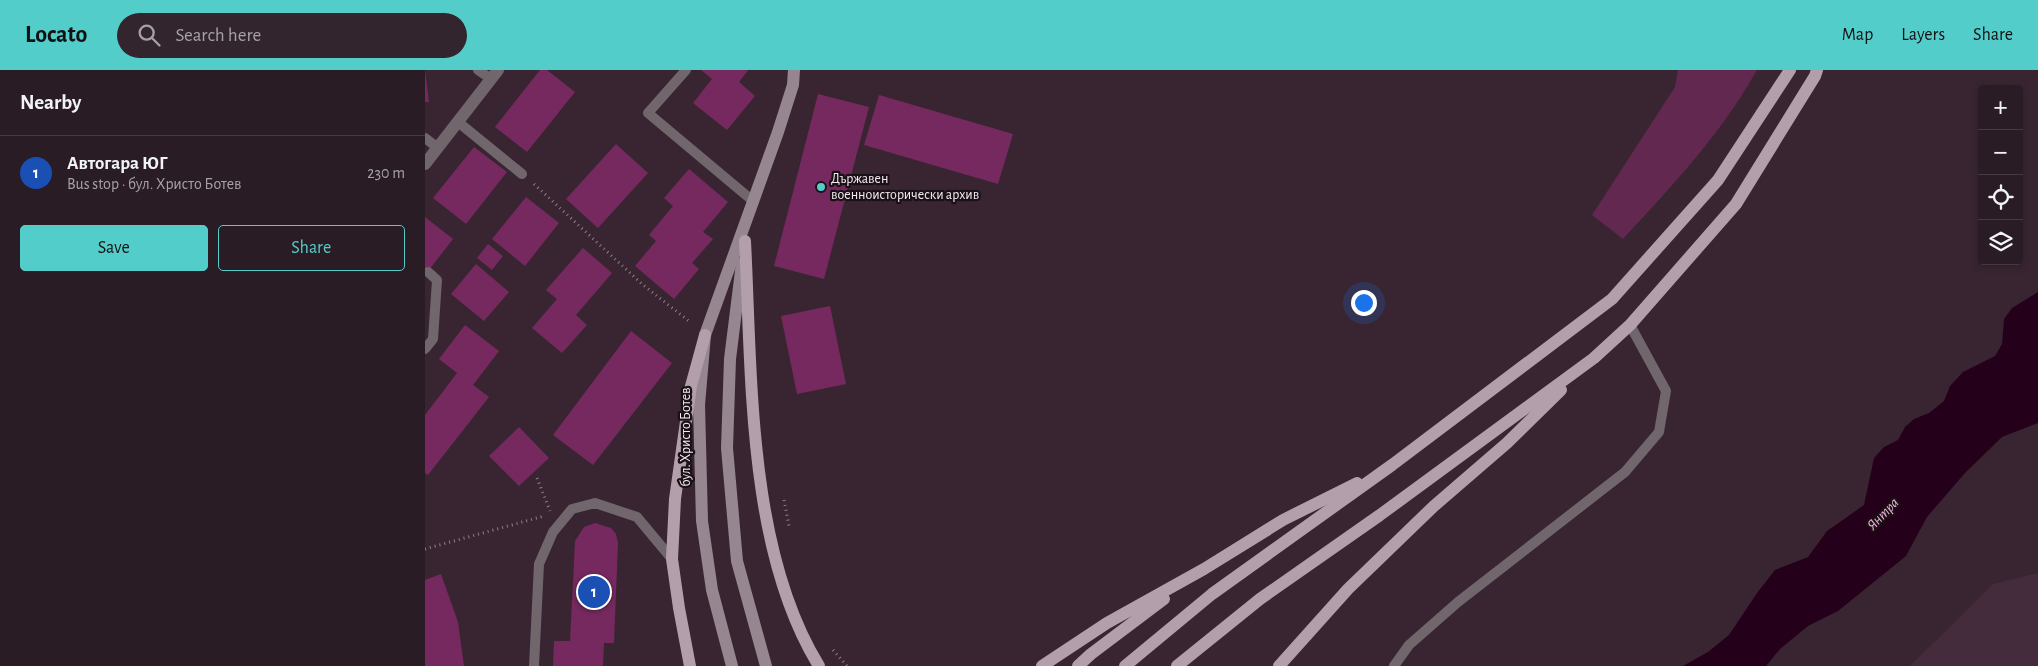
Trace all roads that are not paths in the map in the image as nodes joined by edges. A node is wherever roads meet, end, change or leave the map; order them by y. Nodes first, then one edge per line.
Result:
1 (478, 70) edge
2 (686, 70) edge
3 (794, 70) edge
4 (1790, 70) edge
5 (1817, 70) edge
6 (495, 74) edge
7 (458, 122) junction
8 (425, 138) edge
9 (438, 148) junction
10 (425, 164) edge
11 (522, 174) road end
12 (753, 201) junction
13 (748, 213) junction
14 (745, 241) junction
15 (427, 272) dead end
16 (1630, 324) junction
17 (705, 335) junction
18 (425, 348) edge
19 (1594, 358) junction
20 (1392, 465) junction
21 (672, 559) junction
22 (1203, 569) junction
23 (534, 666) edge
24 (690, 666) edge
25 (732, 666) edge
26 (766, 666) edge
27 (819, 666) edge
28 (1042, 666) edge
29 (1078, 666) edge
30 (1125, 666) edge
31 (1177, 666) edge
32 (1279, 666) edge
33 (1393, 666) edge

1 - 6 lane
2 - 12 lane
3 - 12 main road, бул. Христо Ботев
4 - 20 main road
5 - 16 main road
6 - 7 street
7 - 9 street
7 - 11 lane
8 - 9 lane
9 - 10 street
12 - 13 main road, бул. Христо Ботев
13 - 14 main road, бул. Христо Ботев
13 - 17 main road, бул. Христо Ботев
14 - 26 main road, бул. Христо Ботев
14 - 27 main road
15 - 18 lane
16 - 19 main road
16 - 33 lane
17 - 21 main road
17 - 25 main road, бул. Христо Ботев
19 - 31 main road
19 - 32 main road
20 - 22 main road
20 - 30 main road
21 - 23 lane
21 - 24 main road
22 - 28 main road
22 - 29 main road

